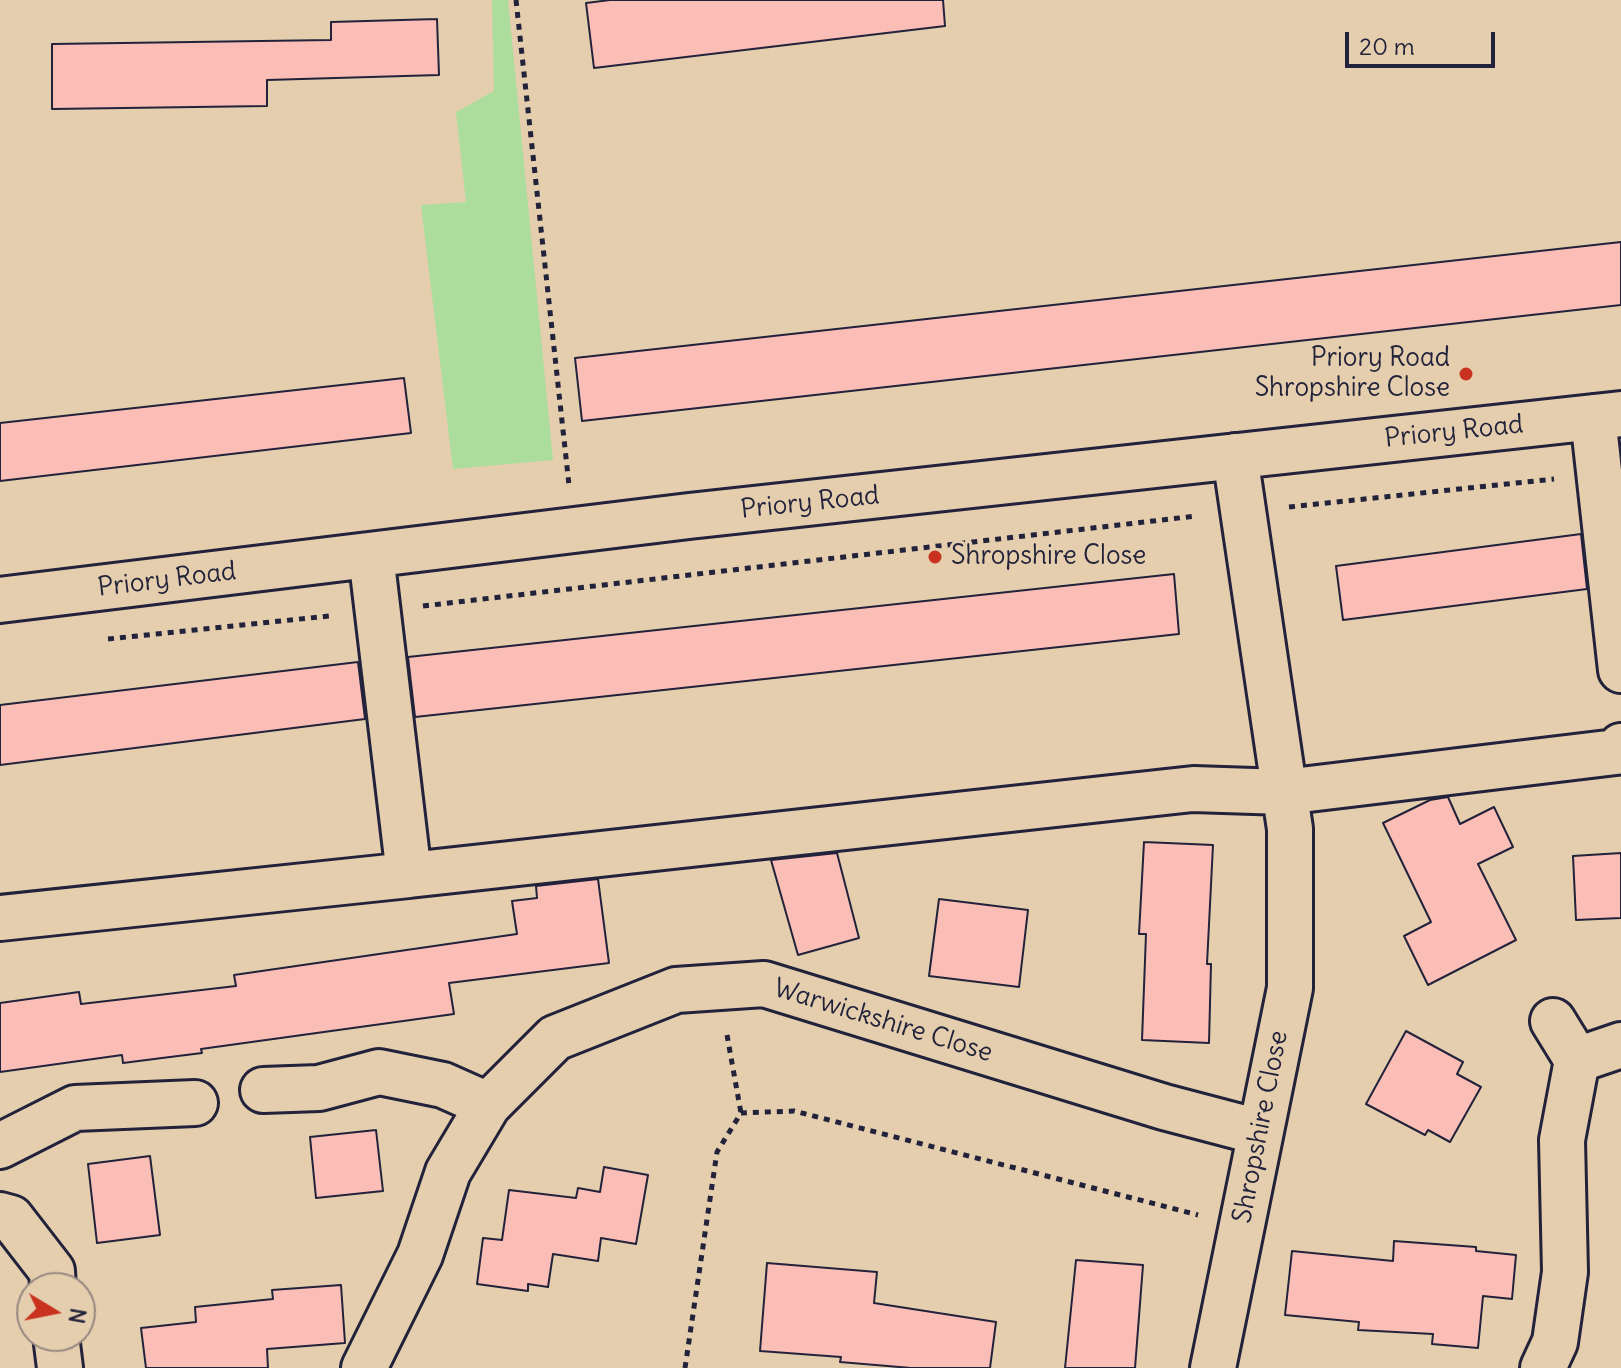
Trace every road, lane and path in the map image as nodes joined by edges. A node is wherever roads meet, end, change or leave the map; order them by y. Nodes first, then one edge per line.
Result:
1 (516, 0) edge
2 (1607, 416) edge
3 (1235, 456) junction
4 (1600, 474) junction
5 (1242, 511) junction
6 (574, 530) junction
7 (371, 555) junction
8 (0, 600) edge
9 (379, 611) junction
10 (95, 640) dead end
11 (1621, 670) edge
12 (1621, 746) edge
13 (1284, 792) junction
14 (409, 875) junction
15 (0, 918) edge
16 (719, 987) junction
17 (1553, 1021) dead end
18 (1621, 1045) edge
19 (1577, 1060) junction
20 (263, 1090) dead end
21 (195, 1103) dead end
22 (488, 1105) junction
23 (741, 1113) junction
24 (1259, 1132) junction
25 (0, 1146) edge
26 (0, 1215) edge
27 (1241, 1226) junction
28 (52, 1272) edge
29 (364, 1368) edge
30 (685, 1368) edge
31 (1213, 1368) edge
32 (1543, 1368) edge

1 - 6 path
2 - 3 street, Priory Road
2 - 4 street
3 - 5 street, Shropshire Close
3 - 6 street, Priory Road
4 - 5 path
4 - 11 street
5 - 9 path
5 - 13 street, Shropshire Close
6 - 7 street, Priory Road
7 - 8 street, Priory Road
7 - 9 street
9 - 10 path
9 - 14 street
12 - 13 street
13 - 14 street
13 - 24 street, Shropshire Close
14 - 15 street
16 - 22 street, Warwickshire Close
16 - 23 path
16 - 24 street, Warwickshire Close
17 - 19 street
18 - 19 street
19 - 32 street
20 - 22 street
21 - 25 street
22 - 29 street, Warwickshire Close
23 - 27 path
23 - 30 path
24 - 27 street, Shropshire Close
26 - 28 street
27 - 31 street, Shropshire Close

